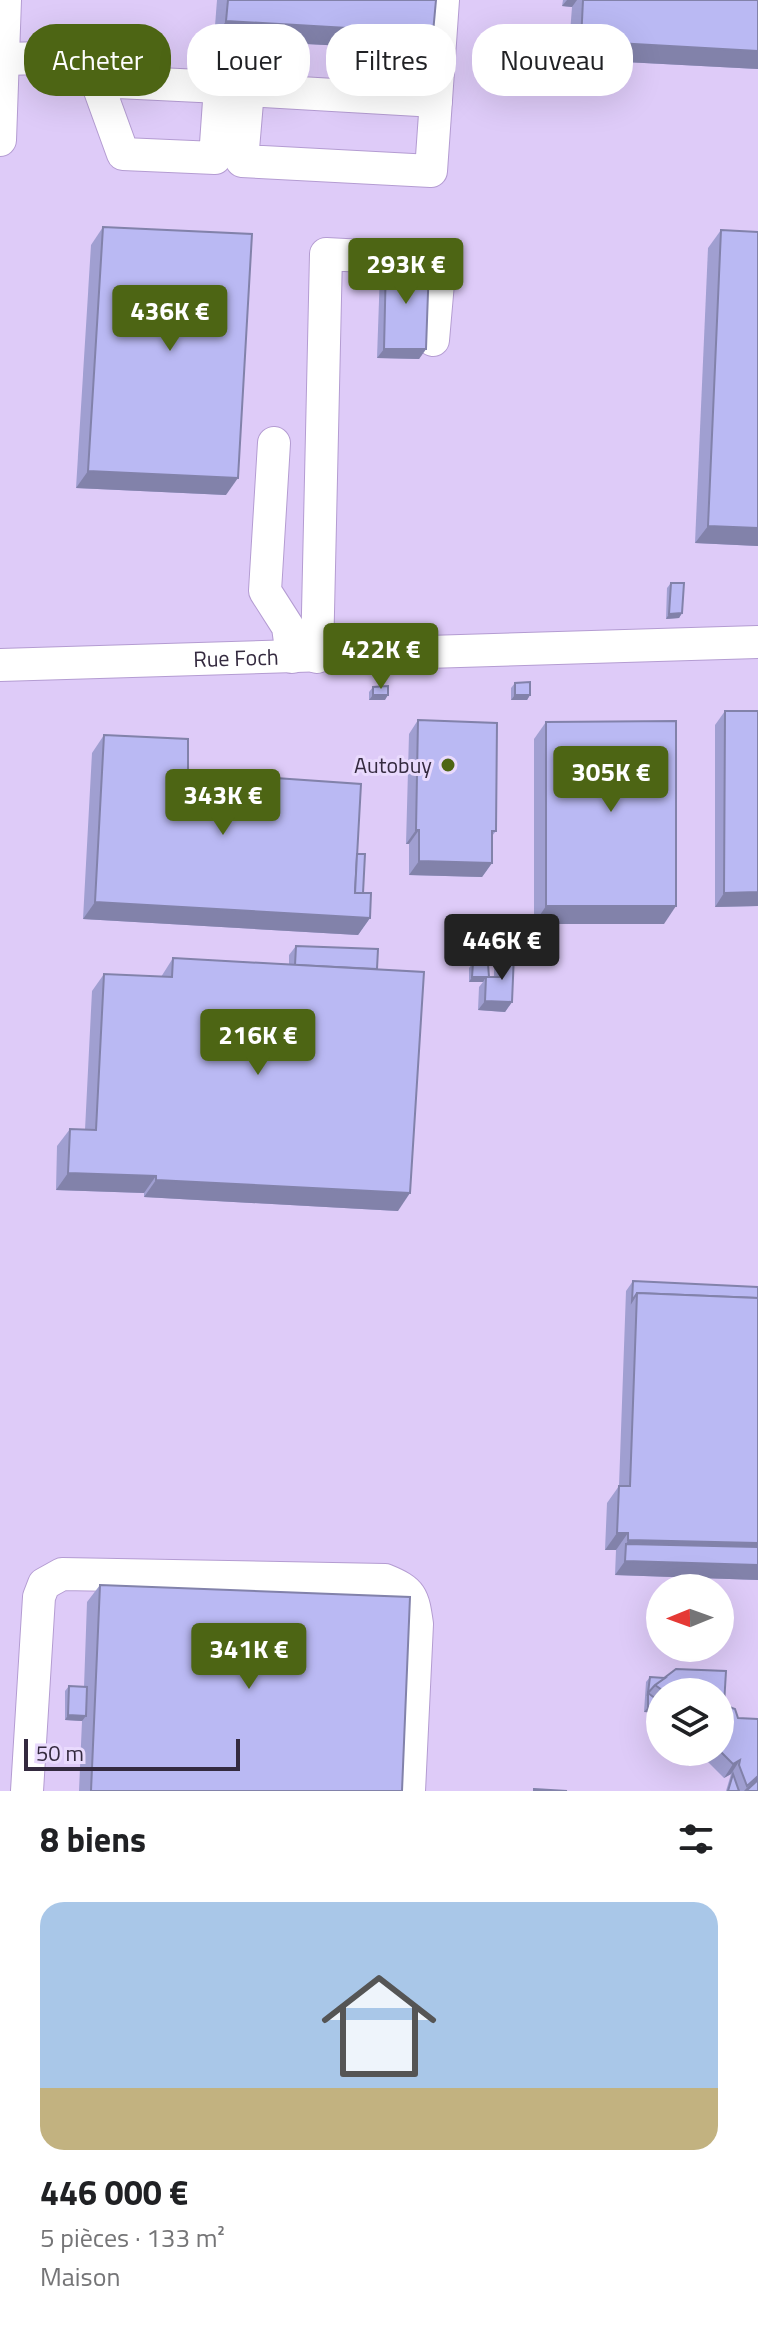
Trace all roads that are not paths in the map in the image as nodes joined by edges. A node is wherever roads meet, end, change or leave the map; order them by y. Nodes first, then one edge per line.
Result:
1 (5, 0) edge
2 (443, 0) edge
3 (24, 58) edge
4 (3, 59) junction
5 (310, 93) edge
6 (102, 96) edge
7 (232, 96) edge
8 (235, 96) edge
9 (436, 101) junction
10 (0, 140) edge
11 (433, 340) dead end
12 (274, 443) dead end
13 (758, 642) edge
14 (305, 657) junction
15 (0, 665) edge
16 (27, 1791) edge
17 (409, 1791) edge

1 - 4 street
2 - 9 street
3 - 4 street
4 - 10 street
5 - 9 street
6 - 7 street
8 - 9 street
11 - 14 street
12 - 14 street
13 - 14 street, Rue Foch
14 - 15 street, Rue Foch
16 - 17 street

